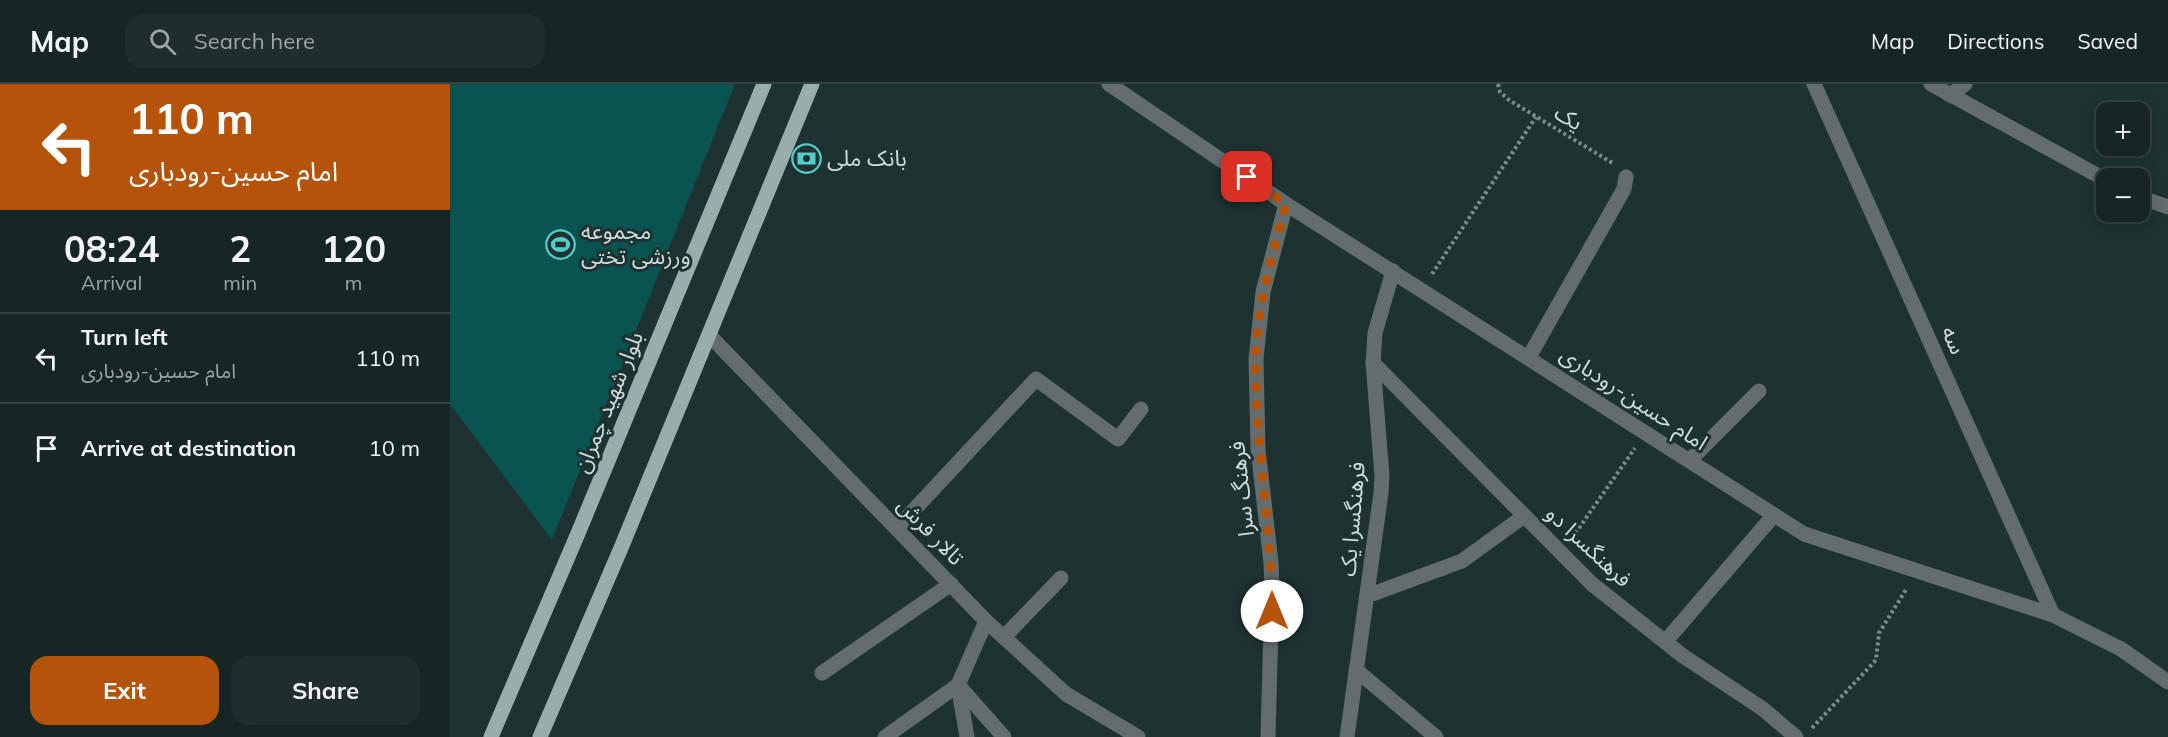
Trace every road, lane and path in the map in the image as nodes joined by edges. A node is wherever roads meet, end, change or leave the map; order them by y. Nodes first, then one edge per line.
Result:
1 (764, 84) edge
2 (812, 84) edge
3 (1109, 84) edge
4 (1498, 84) edge
5 (1814, 84) edge
6 (1931, 84) edge
7 (1965, 84) edge
8 (1950, 95) junction
9 (1536, 117) junction
10 (2096, 175) edge
11 (1626, 177) joint
12 (2150, 201) edge
13 (1286, 204) junction
14 (2168, 207) edge
15 (1393, 271) junction
16 (1422, 289) junction
17 (709, 335) junction
18 (1529, 357) junction
19 (1373, 363) junction
20 (1759, 391) dead end
21 (1141, 409) dead end
22 (1646, 432) junction
23 (1690, 460) junction
24 (1774, 515) junction
25 (1524, 516) junction
26 (897, 528) junction
27 (1561, 553) junction
28 (1918, 571) junction
29 (1061, 578) dead end
30 (951, 584) junction
31 (1367, 596) junction
32 (2053, 615) junction
33 (987, 621) junction
34 (1004, 637) junction
35 (1665, 642) junction
36 (1356, 670) junction
37 (822, 673) dead end
38 (2168, 682) edge
39 (958, 685) junction
40 (1811, 728) dead end
41 (491, 737) edge
42 (540, 737) edge
43 (885, 737) edge
44 (967, 737) edge
45 (1004, 737) edge
46 (1138, 737) edge
47 (1268, 737) edge
48 (1347, 737) edge
49 (1436, 737) edge
50 (1796, 737) edge

1 - 41 main road, بلوار شهید چمران
2 - 17 main road
3 - 13 street, امام حسین-رودباری
4 - 9 path, یک
5 - 32 street, سه
6 - 8 street
7 - 8 street
8 - 10 street
9 - 11 path, یک
9 - 16 path
11 - 18 street
12 - 14 street
13 - 15 street, امام حسین-رودباری
13 - 47 street, فرهنگ سرا
15 - 16 street, امام حسین-رودباری
15 - 19 street, فرهنگسرا یک
16 - 18 street, امام حسین-رودباری
17 - 26 street, تالار فرش
17 - 42 main road
18 - 22 street, امام حسین-رودباری
19 - 25 street, فرهنگسرا دو
19 - 31 street, فرهنگسرا یک
20 - 23 street
21 - 26 street
22 - 23 street, امام حسین-رودباری
22 - 27 path
23 - 24 street, امام حسین-رودباری
24 - 28 street, امام حسین-رودباری
24 - 35 street
25 - 27 street, فرهنگسرا دو
25 - 31 street
26 - 30 street, تالار فرش
27 - 35 street, فرهنگسرا دو
28 - 32 street, امام حسین-رودباری
28 - 40 path
29 - 34 street
30 - 33 street, تالار فرش
30 - 37 street
31 - 36 street, فرهنگسرا یک
32 - 38 street, امام حسین-رودباری
33 - 34 street, تالار فرش
33 - 39 street
34 - 46 street, تالار فرش
35 - 50 street, فرهنگسرا دو
36 - 48 street, فرهنگسرا یک
36 - 49 street
39 - 43 street
39 - 44 street
39 - 45 street

